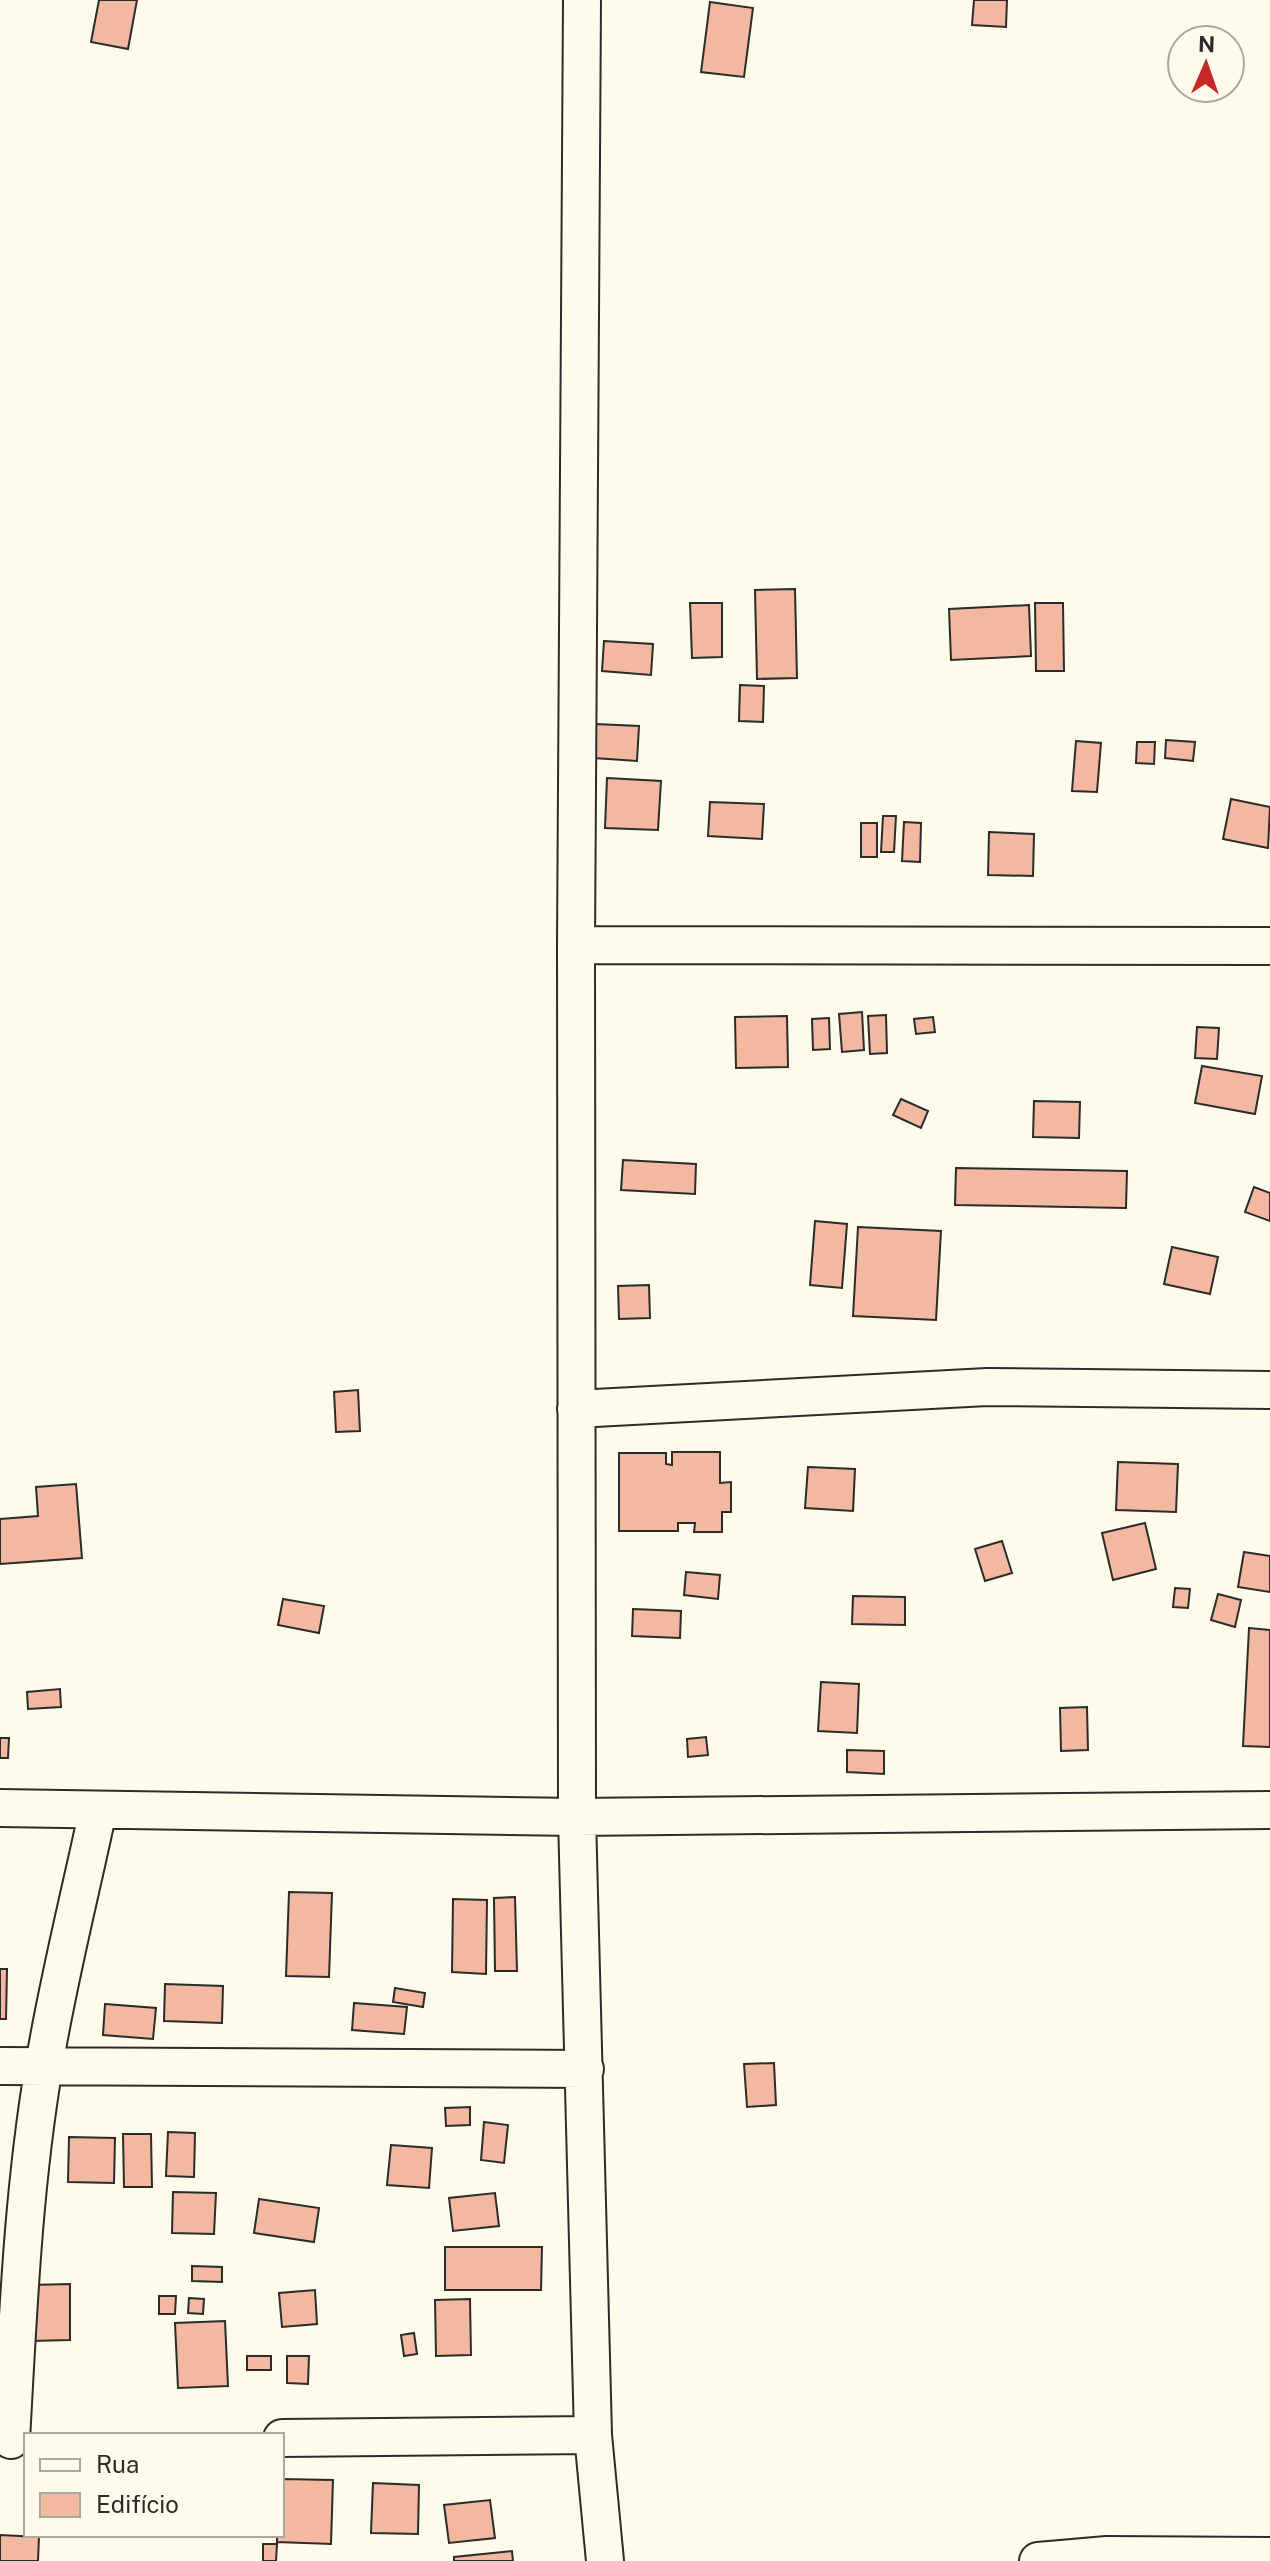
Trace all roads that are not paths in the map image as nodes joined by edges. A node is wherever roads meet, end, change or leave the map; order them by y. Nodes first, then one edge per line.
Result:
1 (582, 0) edge
2 (576, 945) junction
3 (1270, 946) edge
4 (1270, 1390) edge
5 (576, 1409) junction
6 (0, 1808) edge
7 (98, 1810) junction
8 (1270, 1810) edge
9 (577, 1817) junction
10 (44, 2064) junction
11 (0, 2066) edge
12 (585, 2069) junction
13 (593, 2435) junction
14 (284, 2438) edge
15 (12, 2440) edge
16 (1252, 2558) edge
17 (605, 2561) edge
18 (1038, 2561) edge

1 - 2 street
2 - 3 street
2 - 5 street
4 - 5 street
5 - 9 street
6 - 7 street
7 - 9 street
7 - 10 street
8 - 9 street
9 - 12 street
10 - 11 street
10 - 12 street
10 - 15 street
12 - 13 street
13 - 14 street
13 - 17 street
16 - 18 street

